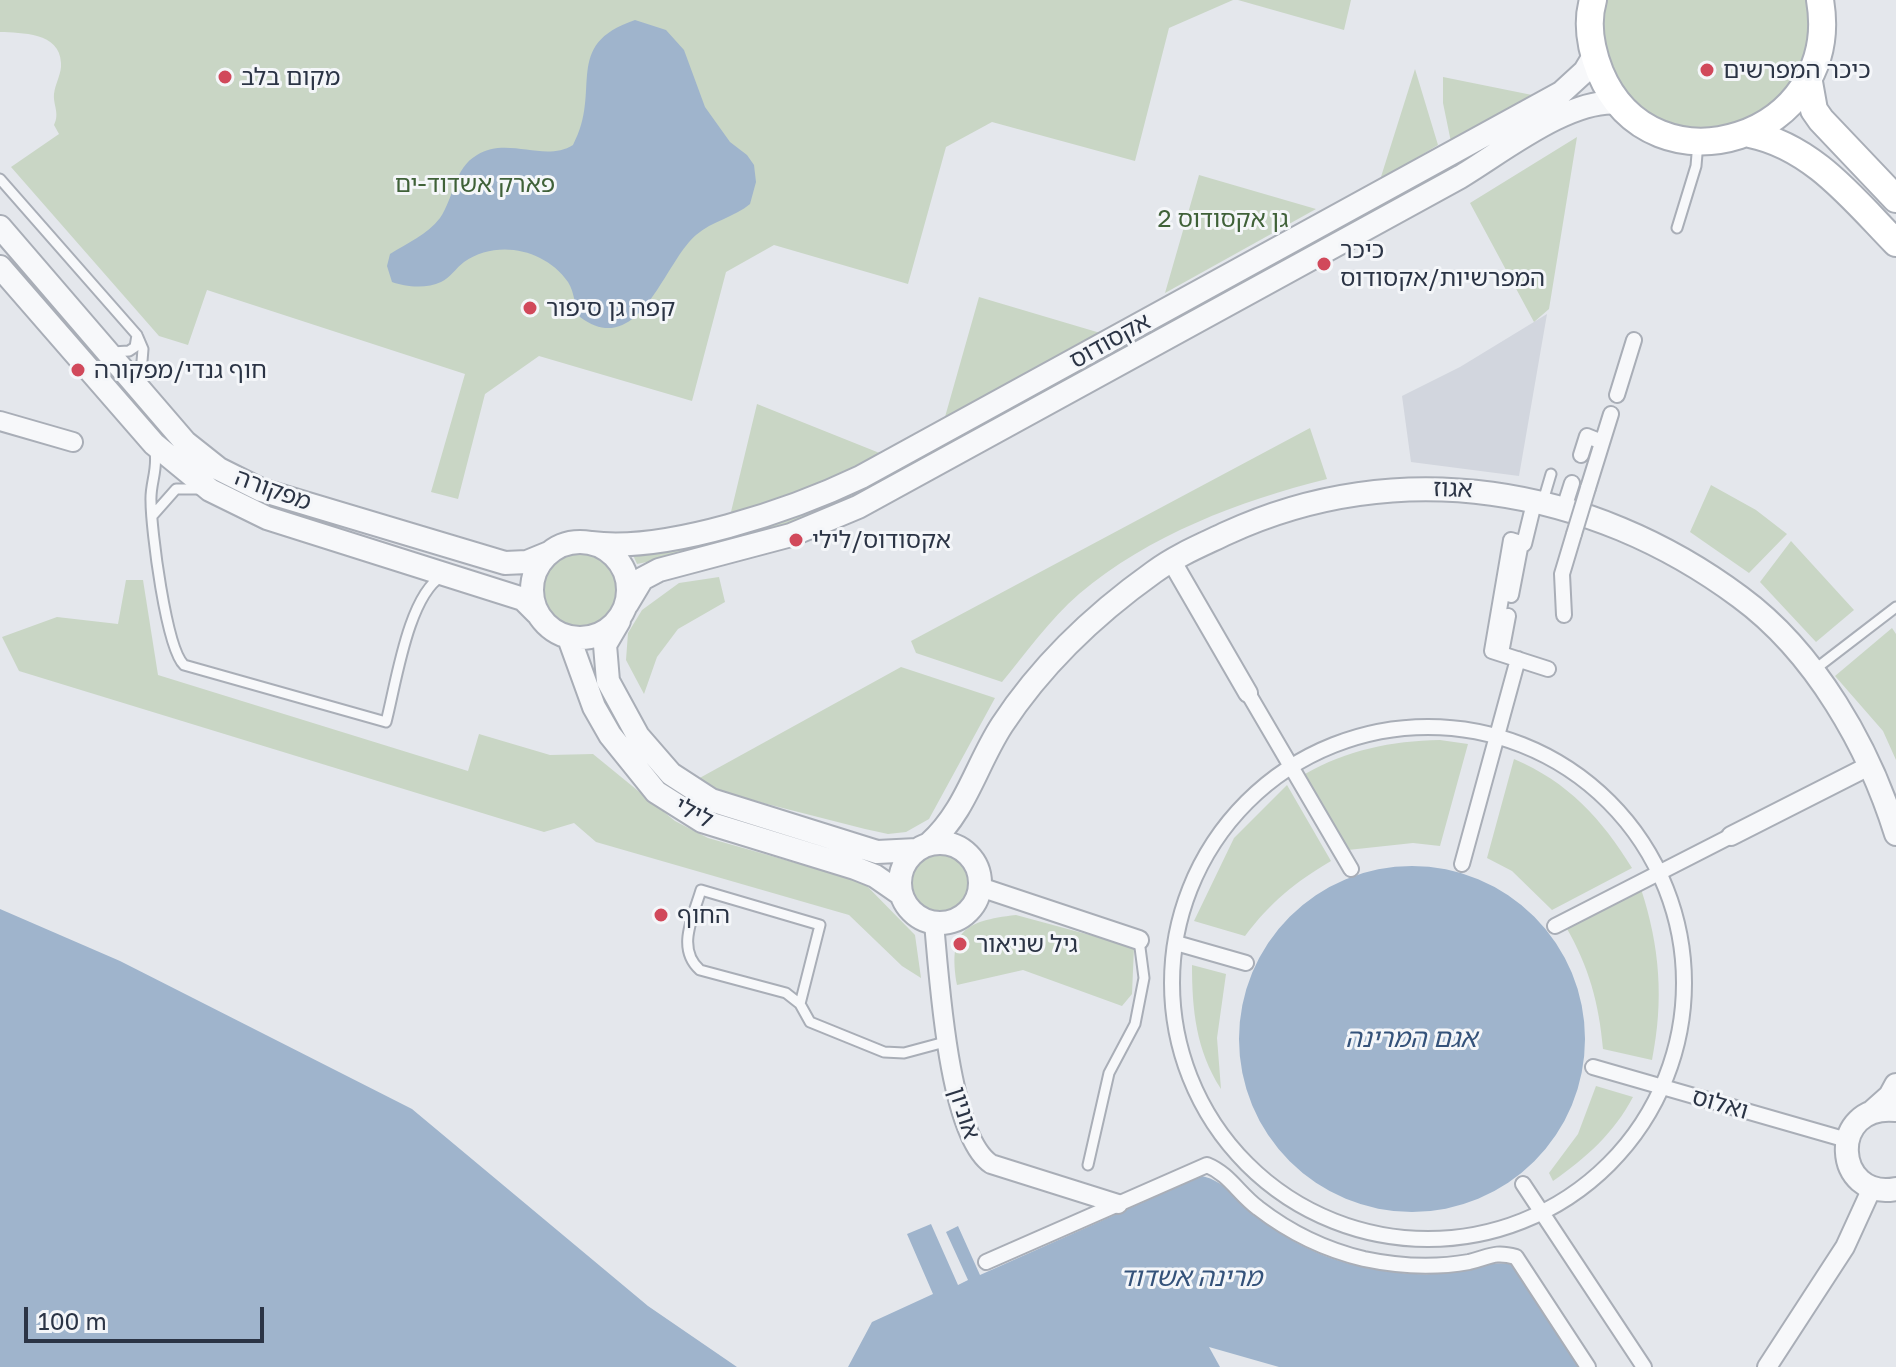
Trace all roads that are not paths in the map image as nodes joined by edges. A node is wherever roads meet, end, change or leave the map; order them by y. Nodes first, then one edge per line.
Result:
1 (1593, 0) edge
2 (1820, 0) edge
3 (1594, 56) junction
4 (1809, 82) junction
5 (1620, 103) junction
6 (1750, 134) junction
7 (1698, 141) junction
8 (0, 179) edge
9 (1896, 199) edge
10 (0, 227) edge
11 (1677, 228) dead end
12 (1896, 243) edge
13 (0, 267) edge
14 (137, 335) junction
15 (1634, 340) dead end
16 (107, 352) junction
17 (140, 390) junction
18 (1617, 395) dead end
19 (1611, 414) dead end
20 (0, 421) edge
21 (73, 442) dead end
22 (1602, 442) junction
23 (154, 444) junction
24 (1581, 455) dead end
25 (1551, 474) dead end
26 (1572, 483) dead end
27 (210, 490) junction
28 (1547, 503) junction
29 (153, 515) junction
30 (591, 543) junction
31 (1521, 543) junction
32 (549, 553) junction
33 (1171, 560) junction
34 (445, 574) junction
35 (1511, 595) dead end
36 (1896, 607) edge
37 (623, 612) junction
38 (537, 613) junction
39 (1564, 615) dead end
40 (1508, 616) dead end
41 (569, 638) junction
42 (1501, 654) junction
43 (1518, 659) junction
44 (1548, 669) dead end
45 (1812, 672) junction
46 (1248, 693) joint
47 (1497, 737) junction
48 (1869, 766) junction
49 (1292, 768) junction
50 (973, 785) junction
51 (1896, 834) edge
52 (1731, 836) joint
53 (923, 847) junction
54 (971, 857) junction
55 (1462, 864) dead end
56 (1351, 869) dead end
57 (1659, 873) junction
58 (980, 887) junction
59 (901, 894) junction
60 (934, 923) junction
61 (1555, 926) dead end
62 (1139, 940) joint
63 (1176, 943) junction
64 (1246, 963) dead end
65 (800, 1004) junction
66 (945, 1042) junction
67 (1593, 1067) dead end
68 (1896, 1085) edge
69 (1663, 1087) junction
70 (1896, 1110) edge
71 (1872, 1112) junction
72 (1847, 1140) junction
73 (1088, 1165) dead end
74 (1523, 1184) dead end
75 (1872, 1188) junction
76 (1896, 1189) edge
77 (1118, 1204) junction
78 (1540, 1208) junction
79 (986, 1262) dead end
80 (1588, 1367) edge
81 (1644, 1367) edge
82 (1767, 1367) edge

1 - 3 main road
2 - 4 main road
3 - 5 main road
3 - 30 street, אקסודוס
4 - 6 main road
4 - 9 main road
5 - 7 main road
5 - 37 street, אקסודוס
6 - 7 main road
6 - 12 main road
7 - 11 lane
8 - 14 lane
10 - 16 street, מפקורה
13 - 23 street, מפקורה
14 - 16 lane
14 - 17 lane
15 - 18 street
16 - 17 street, מפקורה
17 - 32 street, מפקורה
19 - 22 street
20 - 21 street
22 - 24 street
22 - 39 street, bridge
23 - 27 street, מפקורה
23 - 29 lane
25 - 28 lane
26 - 28 street
27 - 29 lane
27 - 34 street, מפקורה
28 - 31 street
28 - 33 street, אגוז
28 - 45 street, אגוז
29 - 34 lane
30 - 32 street
30 - 37 street
31 - 35 street
31 - 42 street
32 - 38 street
33 - 46 street
33 - 50 street, אגוז
34 - 38 street, מפקורה
36 - 45 lane
37 - 41 street
37 - 53 street, לילי
38 - 41 street
40 - 42 street
41 - 59 street, לילי
42 - 43 street
43 - 44 street
43 - 47 street
45 - 48 street, אגוז
46 - 49 street
47 - 49 street
47 - 55 street
47 - 57 street
48 - 51 street, אגוז
48 - 52 street
49 - 56 street
49 - 63 street
50 - 53 street, אגוז
50 - 54 street, אגוז
52 - 57 street
53 - 54 street
53 - 59 street
54 - 58 street
57 - 61 street
57 - 69 street
58 - 60 street
58 - 62 street
59 - 60 street
60 - 66 street, אוניון
62 - 73 lane
63 - 64 street
63 - 78 street
65 - 65 lane
65 - 66 lane
66 - 77 street, אוניון
67 - 69 street, ואלוס
68 - 71 street
69 - 72 street, ואלוס
69 - 78 street
70 - 71 street
71 - 72 street
72 - 75 street
74 - 78 street
75 - 76 street
75 - 82 street
77 - 79 street
77 - 80 street
78 - 81 street

